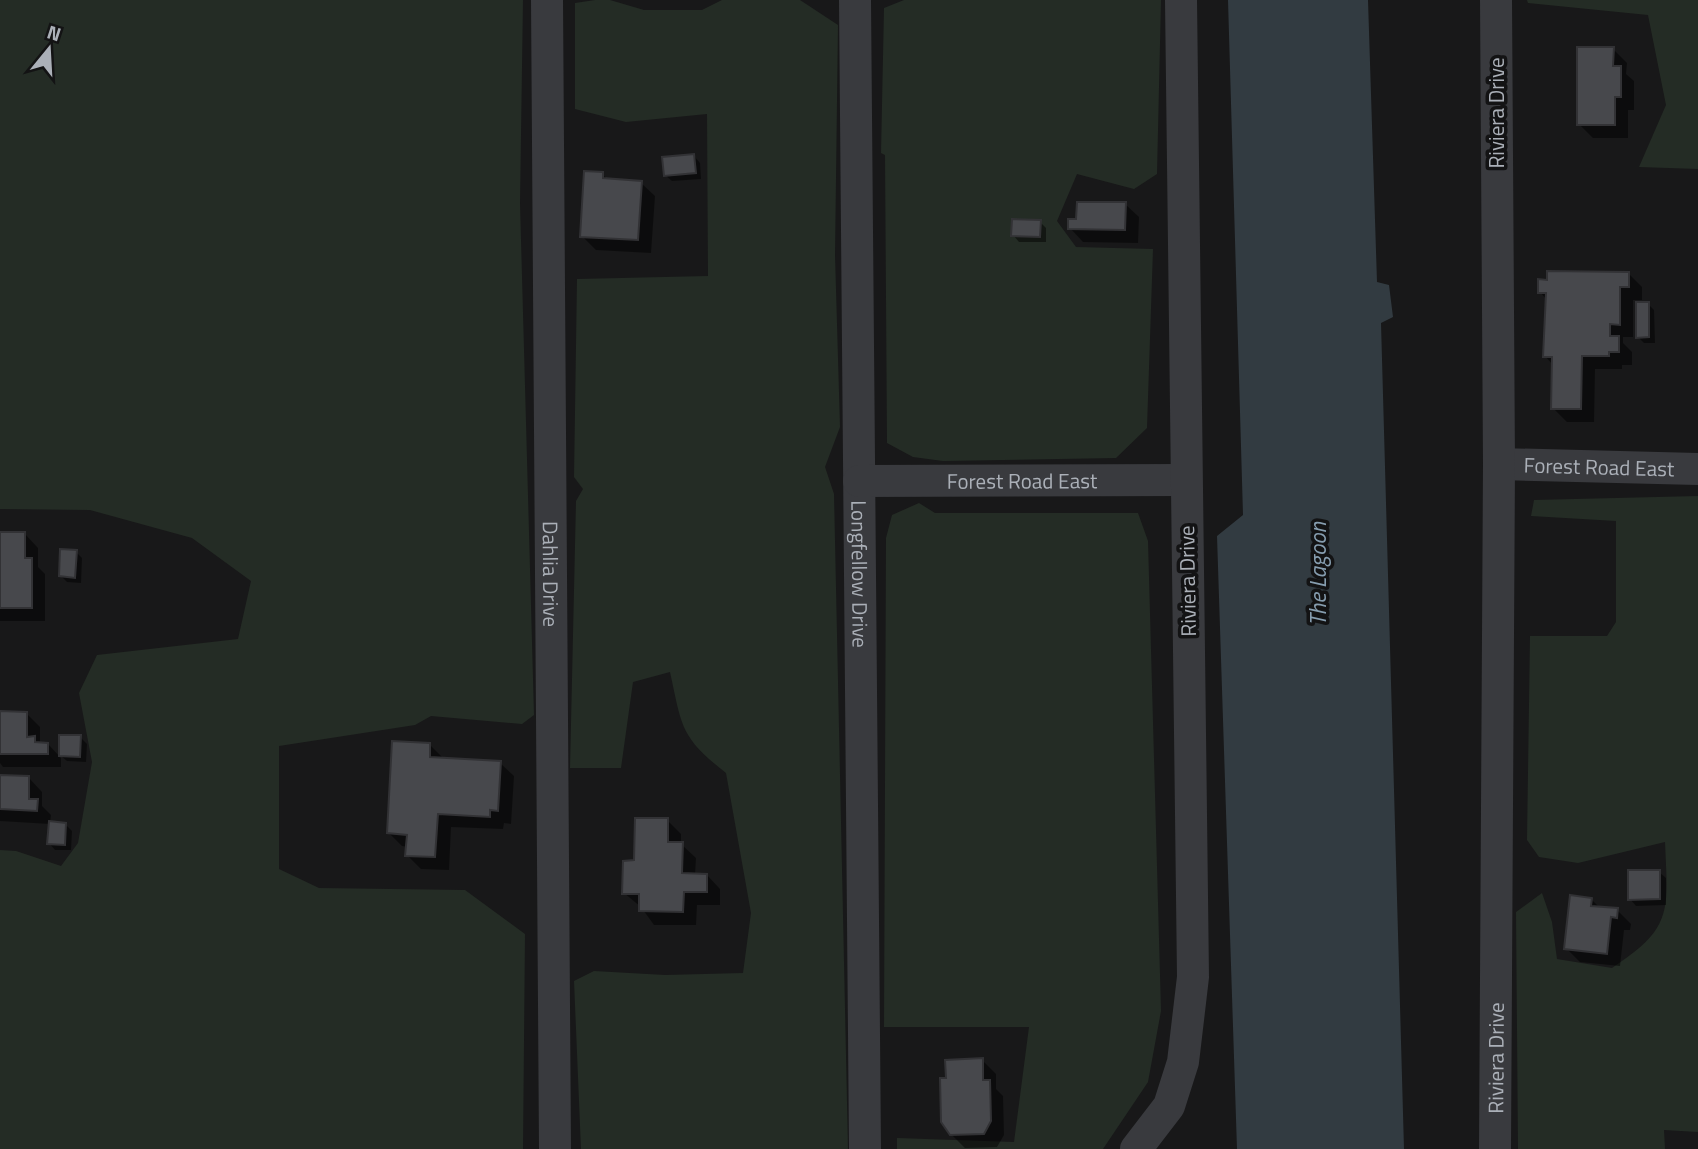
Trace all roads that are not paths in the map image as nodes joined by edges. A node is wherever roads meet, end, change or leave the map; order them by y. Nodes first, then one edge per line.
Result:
1 (547, 0) edge
2 (855, 0) edge
3 (1181, 0) edge
4 (1496, 0) edge
5 (1499, 464) junction
6 (1698, 469) edge
7 (1186, 480) junction
8 (859, 481) junction
9 (555, 1149) edge
10 (865, 1149) edge
11 (1136, 1149) edge
12 (1494, 1149) edge

1 - 9 street, Dahlia Drive
2 - 8 street, Longfellow Drive
3 - 7 street, Riviera Drive
4 - 5 street, Riviera Drive
5 - 6 street, Forest Road East
5 - 12 street, Riviera Drive
7 - 8 street, Forest Road East
7 - 11 street, Riviera Drive
8 - 10 street, Longfellow Drive

